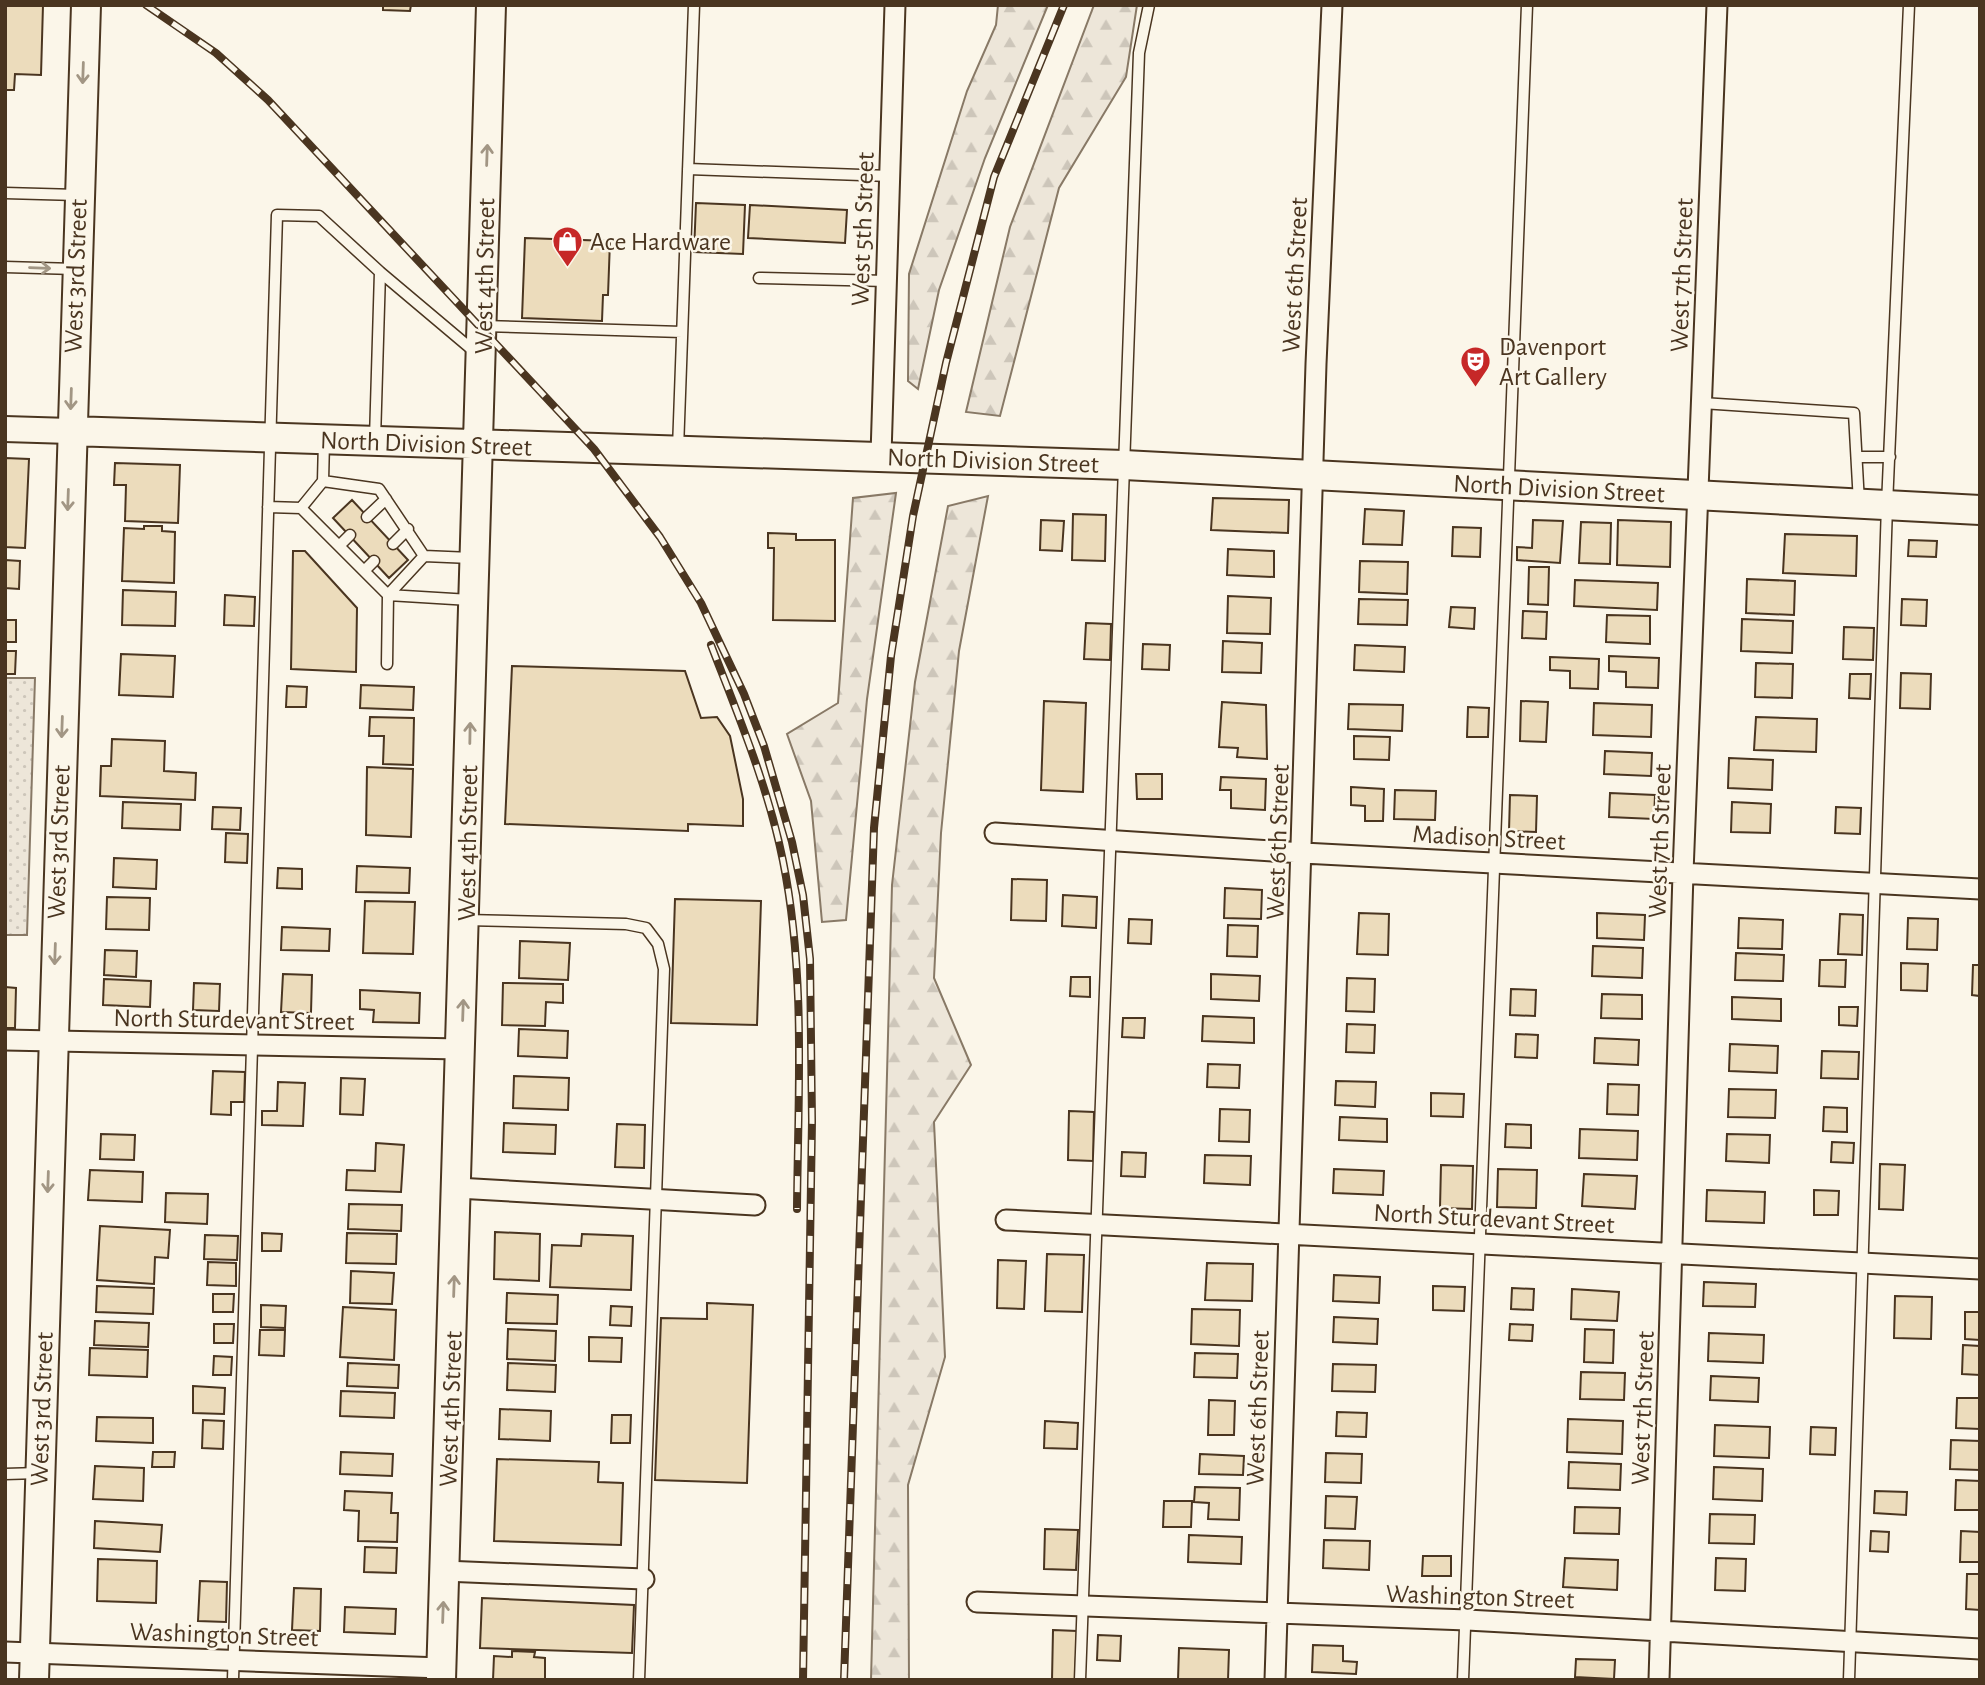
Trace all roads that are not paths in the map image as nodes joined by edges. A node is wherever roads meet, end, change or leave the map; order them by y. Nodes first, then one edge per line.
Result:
1 (86, 5) edge
2 (491, 5) edge
3 (694, 5) edge
4 (895, 5) edge
5 (1149, 5) edge
6 (1332, 5) edge
7 (1528, 5) edge
8 (1717, 5) edge
9 (1909, 5) edge
10 (688, 169) junction
11 (890, 177) junction
12 (5, 193) edge
13 (78, 195) junction
14 (5, 267) edge
15 (75, 269) junction
16 (380, 272) junction
17 (759, 278) dead end
18 (887, 281) junction
19 (482, 326) junction
20 (682, 332) junction
21 (482, 357) junction
22 (1702, 402) junction
23 (5, 429) edge
24 (70, 431) junction
25 (270, 438) junction
26 (324, 439) junction
27 (375, 441) junction
28 (478, 444) junction
29 (678, 450) junction
30 (881, 455) junction
31 (1858, 457) junction
32 (1890, 457) junction
33 (1124, 464) junction
34 (1314, 475) junction
35 (323, 481) junction
36 (1509, 485) junction
37 (1699, 495) junction
38 (386, 499) junction
39 (1859, 503) junction
40 (1887, 505) junction
41 (268, 507) junction
42 (301, 508) junction
43 (1980, 510) edge
44 (367, 517) dead end
45 (408, 529) junction
46 (350, 535) dead end
47 (393, 544) dead end
48 (339, 546) junction
49 (424, 556) junction
50 (475, 559) junction
51 (374, 561) dead end
52 (364, 571) junction
53 (388, 595) junction
54 (473, 600) junction
55 (387, 664) dead end
56 (995, 833) dead end
57 (1110, 842) junction
58 (1303, 853) junction
59 (1496, 863) junction
60 (1683, 873) junction
61 (1876, 883) junction
62 (1980, 889) edge
63 (465, 920) junction
64 (5, 1040) edge
65 (52, 1041) junction
66 (252, 1047) junction
67 (461, 1049) junction
68 (457, 1188) junction
69 (655, 1199) junction
70 (755, 1205) dead end
71 (1006, 1220) dead end
72 (1094, 1224) junction
73 (1290, 1234) junction
74 (1481, 1244) junction
75 (1674, 1253) junction
76 (1862, 1263) junction
77 (1980, 1269) edge
78 (39, 1473) junction
79 (5, 1474) edge
80 (444, 1570) junction
81 (644, 1579) junction
82 (977, 1602) dead end
83 (1082, 1607) junction
84 (1276, 1614) junction
85 (1467, 1620) junction
86 (1661, 1630) junction
87 (1850, 1642) junction
88 (1980, 1649) edge
89 (5, 1652) edge
90 (34, 1667) edge
91 (233, 1671) edge
92 (441, 1674) edge
93 (639, 1680) edge
94 (1080, 1680) edge
95 (1275, 1680) edge
96 (1464, 1680) edge
97 (1659, 1680) edge
98 (1849, 1680) edge

1 -> 13 main road, West 3rd Street
19 -> 2 main road, West 4th Street
3 - 10 lane
4 - 11 street, West 5th Street
5 - 33 lane
6 - 34 street, West 6th Street
7 - 36 lane
8 - 22 street, West 7th Street
9 - 32 lane
10 - 11 lane
10 - 20 lane
11 - 18 street, West 5th Street
12 - 13 lane
13 - 15 main road, West 3rd Street
14 -> 15 lane
15 -> 24 main road, West 3rd Street
16 - 21 lane
16 - 25 lane
16 - 27 lane
17 - 18 lane
18 - 30 street, West 5th Street
19 - 20 lane
19 - 21 main road, West 4th Street
20 - 29 lane
21 - 28 main road, West 4th Street
22 - 31 lane
22 - 37 street, West 7th Street
23 - 24 street, North Division Street
24 - 25 main road, North Division Street
24 -> 65 main road, West 3rd Street
25 - 26 main road, North Division Street
25 - 41 lane
26 - 27 main road, North Division Street
26 - 35 lane
27 - 28 main road, North Division Street
28 - 29 main road, North Division Street
28 - 50 main road, West 4th Street
29 - 30 main road, North Division Street
30 - 33 main road, North Division Street
31 - 32 lane
31 - 39 lane
32 - 40 lane
33 - 34 main road, North Division Street
33 - 57 lane
34 - 36 main road, North Division Street
34 - 58 street, West 6th Street
35 - 38 lane
35 - 42 lane
36 - 37 main road, North Division Street
36 - 59 lane
37 - 39 main road, North Division Street
37 - 60 street, West 7th Street
38 - 44 lane
38 - 45 lane
39 - 40 main road, North Division Street
40 - 43 main road, North Division Street
40 - 61 lane
41 - 42 lane
41 - 66 lane
42 - 48 lane
45 - 47 lane
45 - 49 lane
46 - 48 lane
48 - 52 lane
49 - 50 lane
49 - 53 lane
50 - 54 main road, West 4th Street
51 - 52 lane
52 - 53 lane
53 - 54 lane
53 - 55 lane
63 -> 54 main road, West 4th Street
56 - 57 street, Madison Street
57 - 58 street, Madison Street
57 - 72 lane
58 - 59 street, Madison Street
58 - 73 street, West 6th Street
59 - 60 street, Madison Street
59 - 74 lane
60 - 61 street, Madison Street
60 - 75 street, West 7th Street
61 - 62 street, Madison Street
61 - 76 lane
67 -> 63 main road, West 4th Street
63 - 69 lane
64 - 65 street, North Sturdevant Street
65 - 66 street, North Sturdevant Street
65 -> 78 main road, West 3rd Street
66 - 67 street, North Sturdevant Street
66 - 91 lane
67 - 68 main road, West 4th Street
68 - 69 street
80 -> 68 main road, West 4th Street
69 - 70 street
69 - 81 lane
71 - 72 street, North Sturdevant Street
72 - 73 street, North Sturdevant Street
72 - 83 lane
73 - 74 street, North Sturdevant Street
73 - 84 street, West 6th Street
74 - 75 street, North Sturdevant Street
74 - 85 lane
75 - 76 street, North Sturdevant Street
75 - 86 street, West 7th Street
76 - 77 street, North Sturdevant Street
76 - 87 lane
78 - 79 lane
78 - 90 main road, West 3rd Street
80 - 81 street
92 -> 80 main road, West 4th Street
81 - 93 lane
82 - 83 street, Washington Street
83 - 84 street, Washington Street
83 - 94 lane
84 - 85 street, Washington Street
84 - 95 street, West 6th Street
85 - 86 street, Washington Street
85 - 96 lane
86 - 87 street, Washington Street
86 - 97 street, West 7th Street
87 - 88 street, Washington Street
87 - 98 lane
89 - 90 street, Washington Street
90 - 91 street, Washington Street
91 - 92 street, Washington Street

